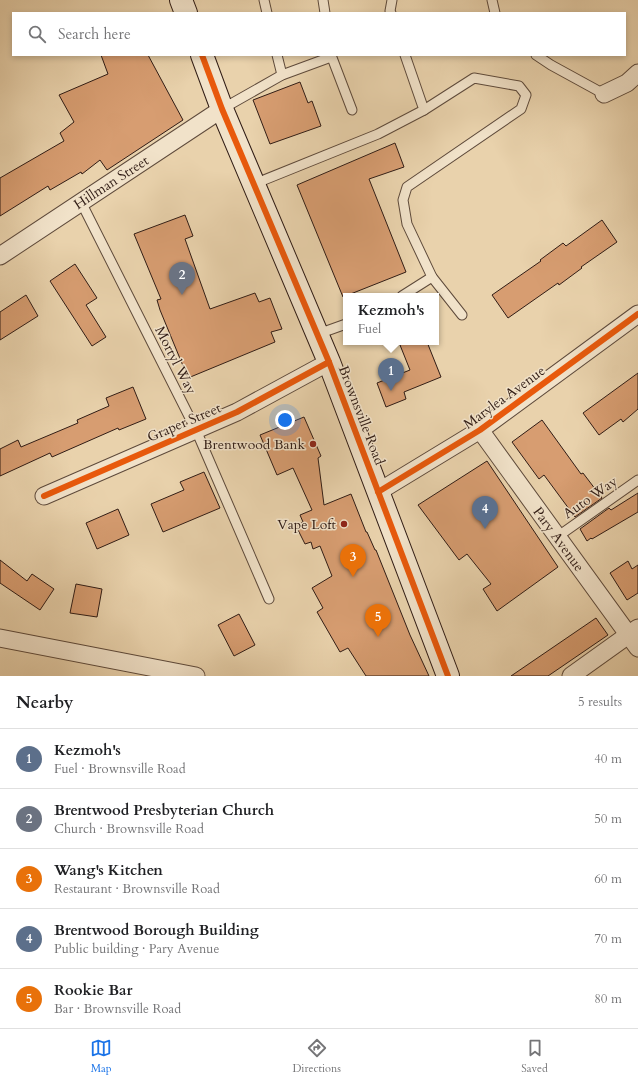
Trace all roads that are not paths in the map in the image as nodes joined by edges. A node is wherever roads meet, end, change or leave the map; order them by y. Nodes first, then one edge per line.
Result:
1 (181, 0) edge
2 (264, 0) edge
3 (323, 0) edge
4 (392, 0) edge
5 (492, 0) edge
6 (186, 12) edge
7 (267, 12) edge
8 (325, 12) edge
9 (390, 12) edge
10 (495, 12) edge
11 (202, 56) edge
12 (277, 56) edge
13 (331, 56) edge
14 (405, 56) edge
15 (538, 56) edge
16 (638, 73) edge
17 (282, 75) junction
18 (604, 94) joint
19 (222, 109) junction
20 (352, 110) dead end
21 (424, 110) junction
22 (254, 184) junction
23 (81, 202) junction
24 (0, 256) edge
25 (432, 277) junction
26 (407, 293) edge
27 (638, 314) edge
28 (462, 315) dead end
29 (343, 325) edge
30 (318, 334) junction
31 (329, 362) junction
32 (196, 430) junction
33 (480, 430) junction
34 (638, 480) edge
35 (378, 492) junction
36 (44, 496) dead end
37 (557, 537) junction
38 (269, 599) dead end
39 (635, 637) edge
40 (0, 638) edge
41 (196, 676) edge
42 (448, 676) edge
43 (571, 676) edge

1 - 6 main road
2 - 7 lane
3 - 8 lane
4 - 9 lane
5 - 10 lane
11 - 19 main road, Brownsville Road
12 - 17 lane
13 - 17 lane
13 - 20 lane
14 - 21 lane
15 - 18 lane
16 - 18 street
17 - 19 lane
19 - 22 main road, Brownsville Road
19 - 23 street, Hillman Street
21 - 22 lane
21 - 25 lane
22 - 30 main road, Brownsville Road
23 - 24 street, Hillman Street
23 - 32 lane, Mortyl Way
25 - 26 lane
25 - 28 lane
27 - 33 street, Marylea Avenue
29 - 30 lane
30 - 31 main road, Brownsville Road
31 - 32 street, Graper Street
31 - 35 main road, Brownsville Road
32 - 36 street, Graper Street
32 - 38 lane, Mortyl Way
33 - 35 street, Marylea Avenue
33 - 37 street, Pary Avenue
34 - 37 lane, Auto Way
35 - 42 main road, Brownsville Road
37 - 39 street, Pary Avenue
39 - 43 street
40 - 41 street

